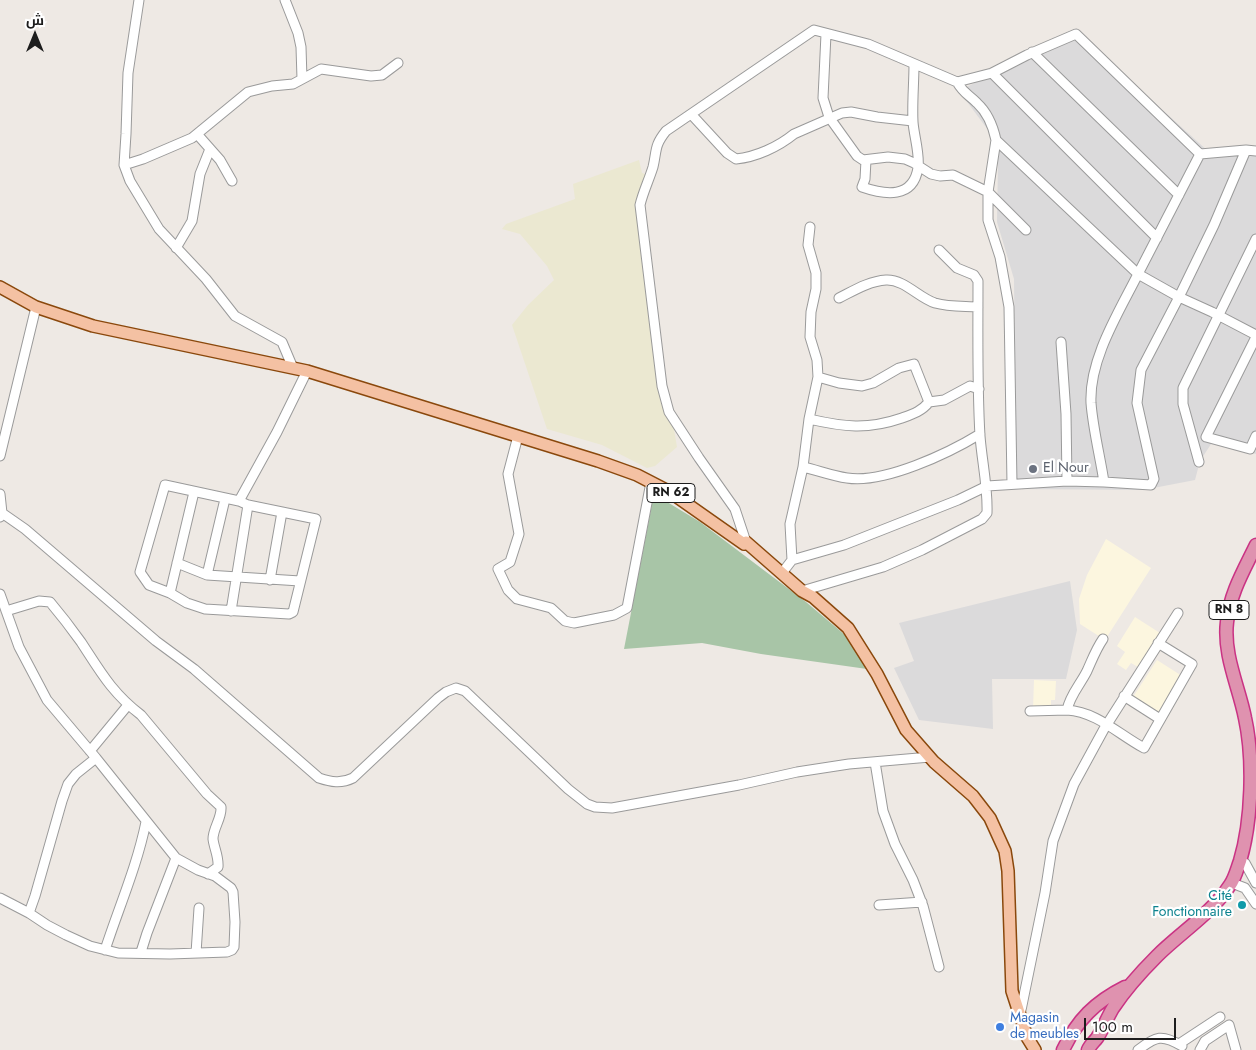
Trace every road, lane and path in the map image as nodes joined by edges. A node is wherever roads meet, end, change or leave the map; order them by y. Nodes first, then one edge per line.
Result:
1 (139, 0) edge
2 (285, 0) edge
3 (826, 34) junction
4 (1032, 52) junction
5 (398, 63) dead end
6 (914, 64) junction
7 (992, 73) junction
8 (302, 79) junction
9 (957, 82) junction
10 (692, 114) junction
11 (830, 117) junction
12 (913, 121) junction
13 (197, 134) junction
14 (996, 140) junction
15 (210, 149) junction
16 (1246, 150) junction
17 (1256, 151) edge
18 (1200, 154) junction
19 (866, 160) junction
20 (124, 165) junction
21 (918, 167) junction
22 (232, 182) dead end
23 (988, 192) junction
24 (1179, 195) junction
25 (810, 227) dead end
26 (1026, 230) dead end
27 (1157, 238) junction
28 (1256, 239) edge
29 (176, 248) junction
30 (939, 250) dead end
31 (1138, 274) junction
32 (0, 287) edge
33 (1179, 297) junction
34 (839, 298) dead end
35 (36, 306) junction
36 (978, 307) junction
37 (1218, 315) junction
38 (1256, 336) edge
39 (1062, 342) dead end
40 (292, 368) junction
41 (307, 371) junction
42 (818, 376) junction
43 (979, 389) junction
44 (929, 402) junction
45 (809, 419) junction
46 (980, 434) junction
47 (518, 436) junction
48 (1190, 436) junction
49 (1256, 436) edge
50 (1206, 437) junction
51 (0, 456) edge
52 (1198, 462) dead end
53 (803, 467) junction
54 (1067, 481) junction
55 (651, 482) junction
56 (1104, 482) junction
57 (1012, 484) junction
58 (987, 486) junction
59 (194, 492) junction
60 (0, 494) edge
61 (225, 499) junction
62 (244, 503) junction
63 (282, 512) junction
64 (1, 515) edge
65 (746, 542) junction
66 (1255, 547) edge
67 (792, 560) junction
68 (177, 563) junction
69 (782, 573) junction
70 (208, 575) junction
71 (236, 578) junction
72 (270, 580) junction
73 (300, 581) junction
74 (802, 591) junction
75 (170, 593) junction
76 (0, 594) edge
77 (6, 611) junction
78 (231, 611) junction
79 (1178, 613) dead end
80 (1103, 639) dead end
81 (1158, 643) junction
82 (1124, 696) junction
83 (128, 706) junction
84 (1067, 710) junction
85 (1030, 711) dead end
86 (1160, 719) junction
87 (1107, 724) junction
88 (93, 754) junction
89 (1253, 756) edge
90 (930, 757) junction
91 (875, 762) junction
92 (1252, 803) edge
93 (146, 822) junction
94 (176, 858) junction
95 (208, 874) junction
96 (1232, 884) junction
97 (0, 898) edge
98 (922, 902) junction
99 (1256, 904) edge
100 (879, 905) dead end
101 (199, 908) dead end
102 (29, 913) junction
103 (105, 950) junction
104 (141, 952) junction
105 (196, 953) junction
106 (939, 967) dead end
107 (1132, 984) junction
108 (1019, 1017) junction
109 (1220, 1017) dead end
110 (1096, 1045) edge
111 (1034, 1050) edge
112 (1063, 1050) edge
113 (1088, 1050) edge
114 (1138, 1050) edge
115 (1200, 1050) edge
116 (1236, 1050) edge

1 - 20 street
2 - 8 street
3 - 6 street
3 - 10 street
3 - 11 street
4 - 7 street
4 - 18 street
4 - 24 street
5 - 8 street
6 - 9 street
6 - 12 street
7 - 9 street
7 - 27 street
8 - 13 street
9 - 14 street
10 - 11 street
10 - 65 street
11 - 12 street
11 - 19 street
12 - 21 street
13 - 15 street
13 - 20 street
14 - 23 street
14 - 31 street
15 - 22 street
15 - 29 street
16 - 17 street
16 - 18 street
16 - 33 street
18 - 24 street
19 - 21 street
19 - 21 street
20 - 29 street
21 - 23 street
23 - 26 street
23 - 57 street
24 - 27 street
25 - 42 street
27 - 31 street
28 - 37 street
29 - 40 street
30 - 36 street
31 - 33 street
31 - 56 street
32 - 35 main road, RN 62
33 - 37 street
33 - 56 street
34 - 36 street
35 - 40 main road, RN 62
35 - 51 street
36 - 43 street
37 - 38 street
37 - 48 street
38 - 50 street
39 - 54 street
40 - 41 main road, RN 62
41 - 47 main road, RN 62
41 - 62 street
42 - 44 street
42 - 45 street
43 - 44 street
43 - 46 street
44 - 45 street
45 - 53 street
46 - 53 street
46 - 58 street
47 - 55 main road, RN 62
47 - 55 street
48 - 50 street
48 - 52 street
49 - 50 street
53 - 67 street
54 - 56 street
54 - 57 street
55 - 65 main road, RN 62
57 - 58 street
58 - 67 street
58 - 74 street
59 - 61 street
59 - 68 street
59 - 75 street
60 - 64 street
61 - 62 street
61 - 70 street
62 - 63 street
62 - 71 street
63 - 72 street
63 - 73 street
64 - 91 street
65 - 69 main road, RN 62
66 - 89 highway, RN 8
67 - 69 street
68 - 70 street
68 - 75 street
69 - 74 main road, RN 62
70 - 71 street
71 - 72 street
71 - 78 street
72 - 73 street
73 - 78 street
74 - 90 main road, RN 62
75 - 78 street
76 - 77 street
77 - 83 street
77 - 88 street
79 - 81 street
80 - 84 street
81 - 82 street
81 - 86 street
82 - 86 street
82 - 87 street
83 - 88 street
83 - 95 street
84 - 85 street
84 - 87 street
86 - 87 street
87 - 108 street
88 - 93 street
88 - 102 street
89 - 92 highway, RN 8
90 - 91 street
90 - 108 main road, RN 62
91 - 98 street
92 - 96 highway, RN 8
93 - 94 street
93 - 103 street
94 - 95 street
94 - 104 street
95 - 105 street
96 - 99 street
96 - 107 highway, RN 8
97 - 102 street
98 - 100 street
98 - 106 street
101 - 105 street
102 - 103 street
103 - 104 street
104 - 105 street
107 - 110 highway, RN 8
107 - 112 highway
108 - 111 main road, RN 62
109 - 114 street
110 - 113 highway, RN 8
115 - 116 street

